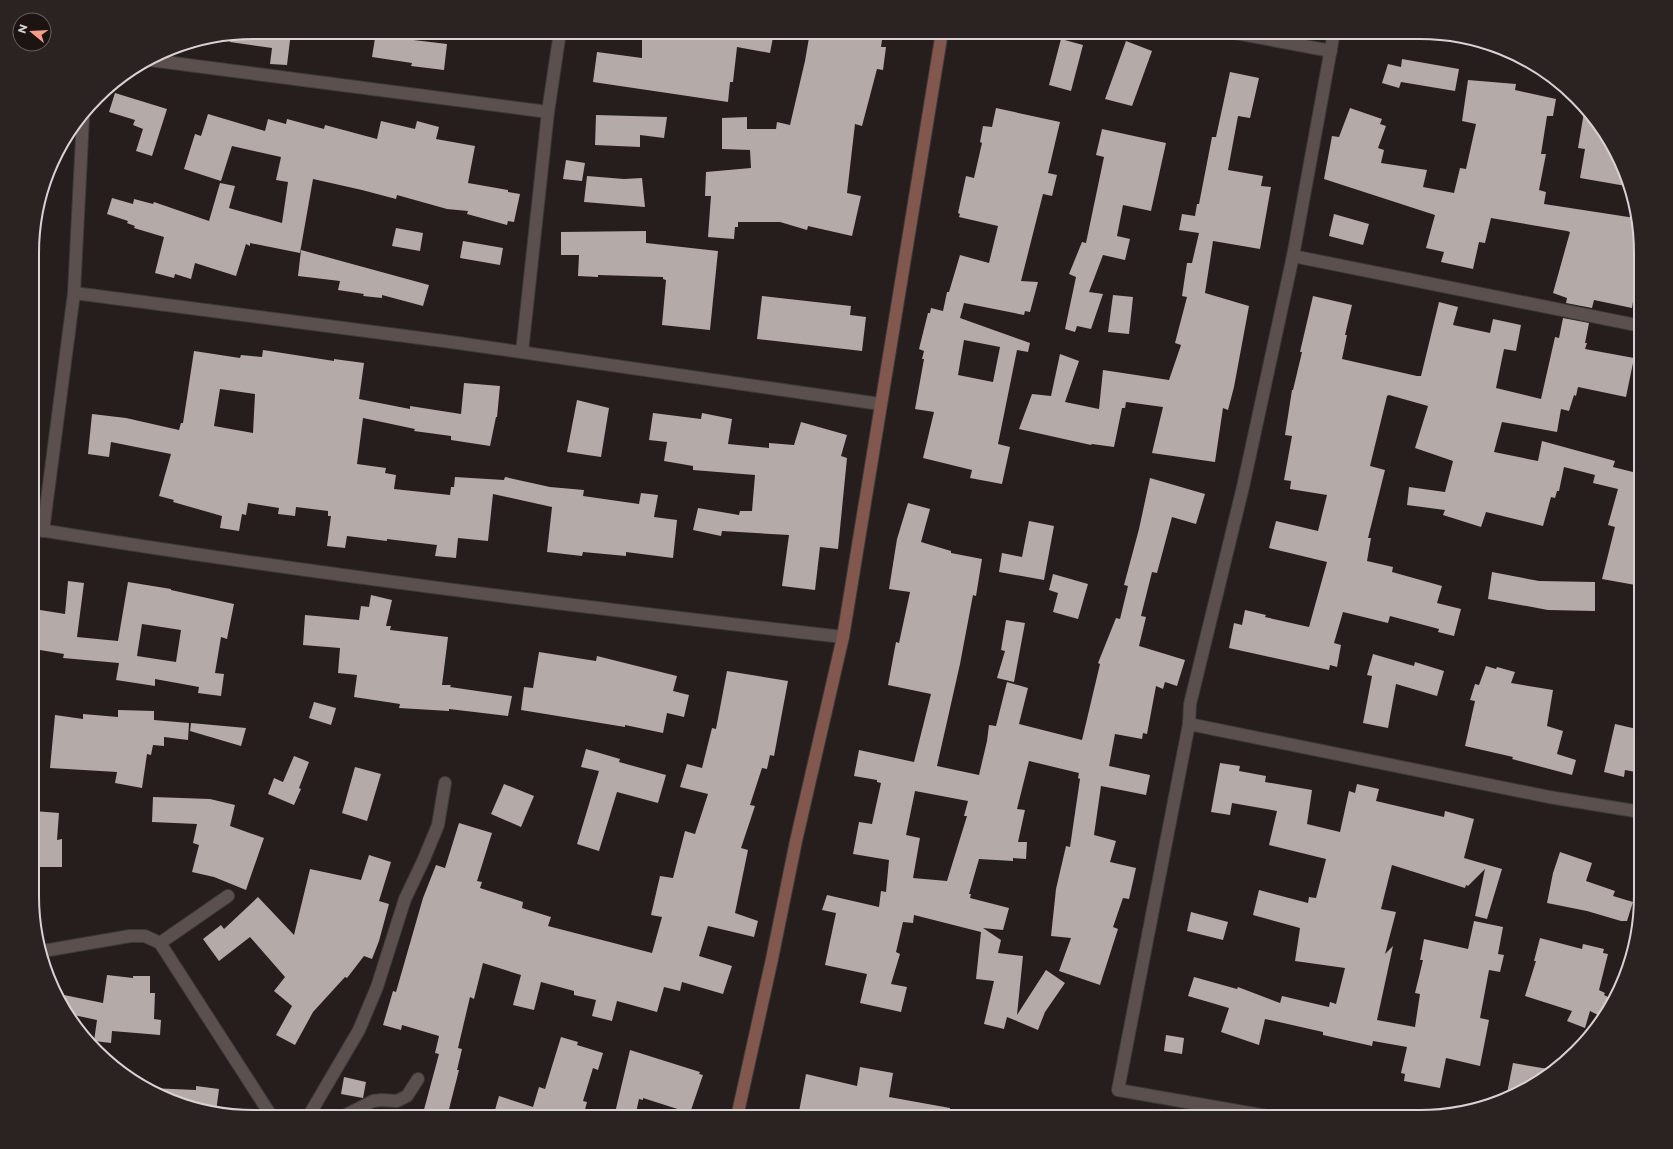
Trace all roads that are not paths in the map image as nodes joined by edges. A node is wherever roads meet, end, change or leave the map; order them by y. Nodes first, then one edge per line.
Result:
1 (559, 39) edge
2 (941, 39) edge
3 (1267, 39) edge
4 (1333, 39) edge
5 (1331, 51) junction
6 (158, 61) edge
7 (548, 112) junction
8 (83, 123) edge
9 (1293, 256) junction
10 (74, 293) junction
11 (1634, 325) edge
12 (522, 352) junction
13 (880, 404) junction
14 (39, 523) edge
15 (39, 530) edge
16 (843, 637) junction
17 (1190, 724) junction
18 (445, 783) dead end
19 (1634, 811) edge
20 (228, 896) dead end
21 (160, 943) junction
22 (46, 951) edge
23 (418, 1079) dead end
24 (267, 1110) edge
25 (312, 1110) edge
26 (356, 1110) edge
27 (739, 1110) edge
28 (1232, 1110) edge

1 - 7 street
2 - 13 street
3 - 5 street
4 - 5 street
5 - 9 street
6 - 7 street
7 - 12 street
8 - 10 street
9 - 11 street
9 - 17 street
10 - 12 street
10 - 14 street
12 - 13 street
13 - 16 street
15 - 16 street
16 - 27 street
17 - 19 street
17 - 28 street
18 - 25 street
20 - 21 street
21 - 22 street
21 - 24 street
23 - 26 street

